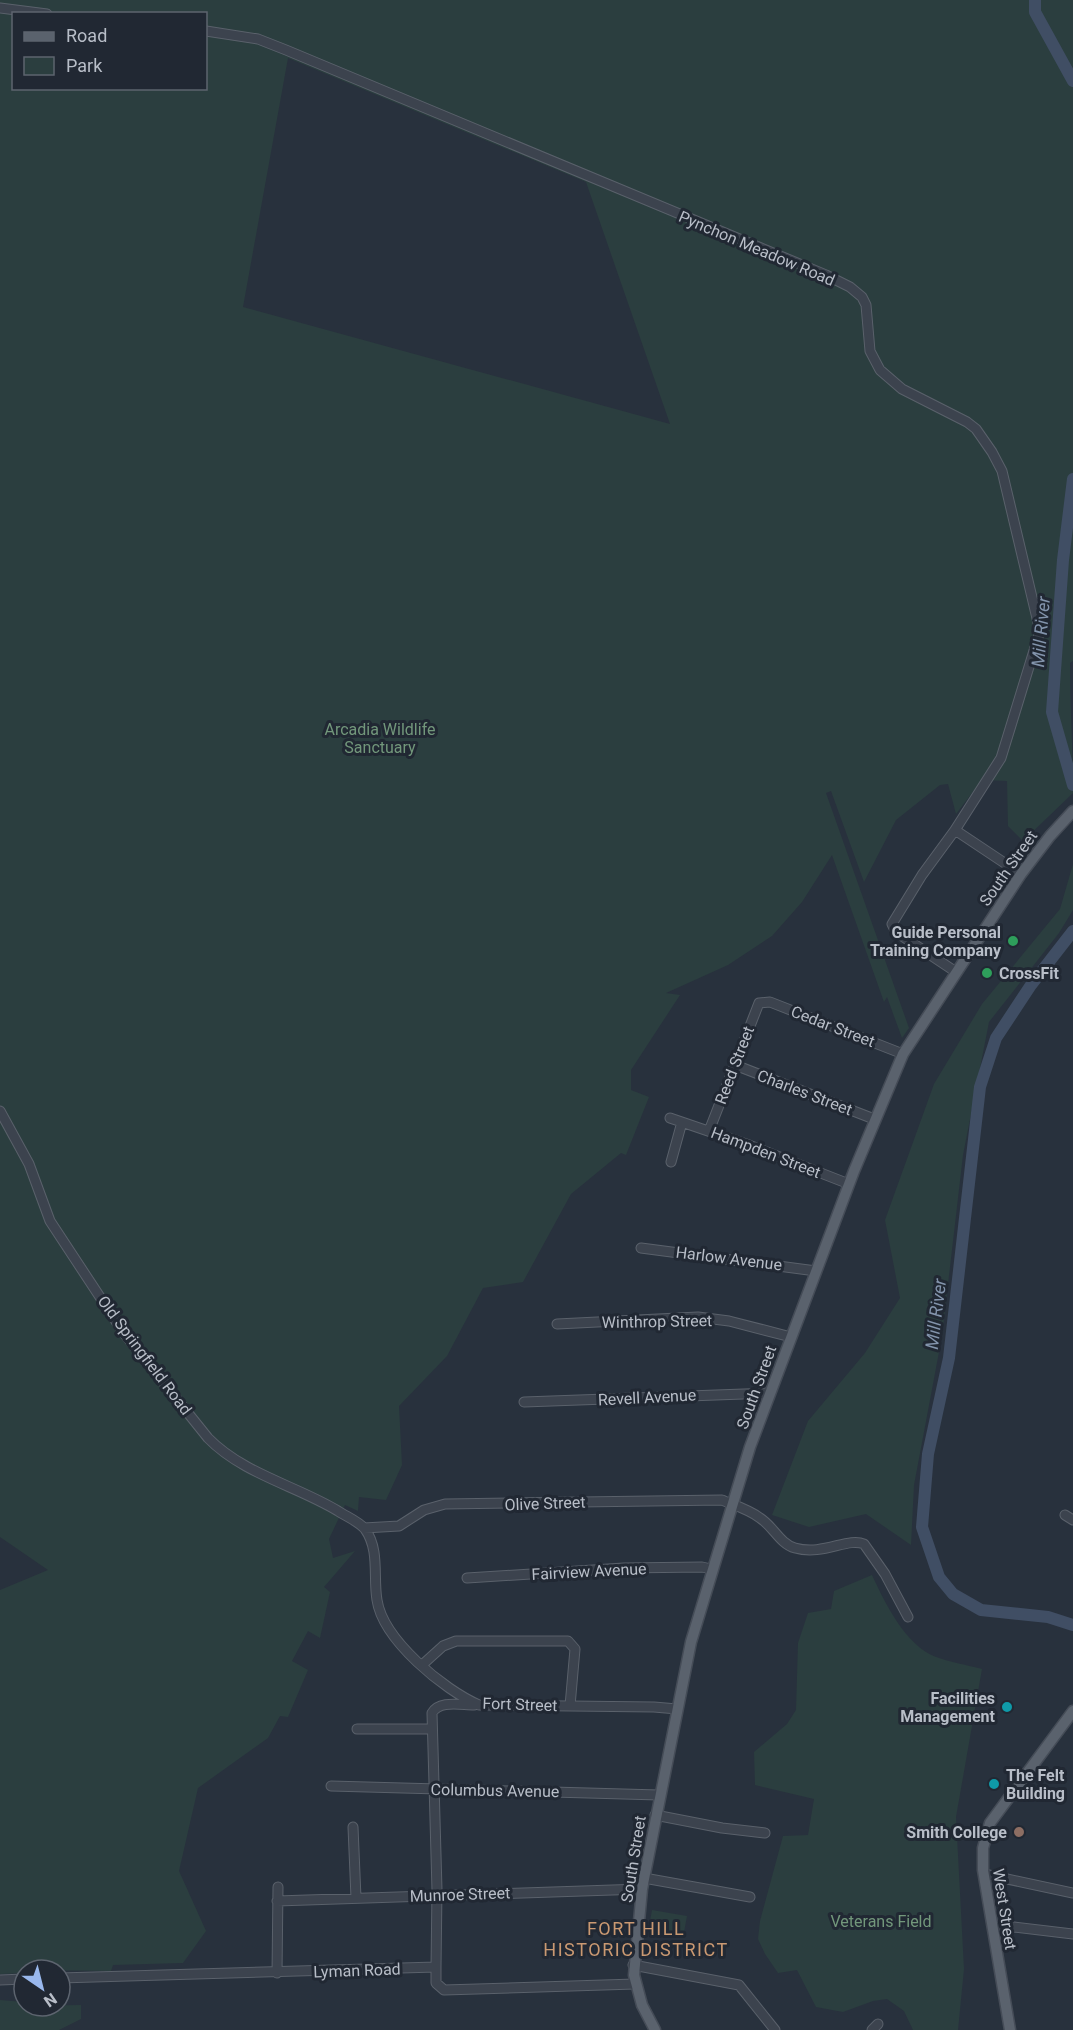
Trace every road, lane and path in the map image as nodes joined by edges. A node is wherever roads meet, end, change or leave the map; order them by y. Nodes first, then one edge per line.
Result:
1 (0, 8) edge
2 (31, 12) edge
3 (207, 31) edge
4 (1071, 813) edge
5 (955, 830) junction
6 (1022, 874) junction
7 (956, 972) junction
8 (762, 1002) joint
9 (903, 1054) junction
10 (735, 1065) junction
11 (0, 1111) edge
12 (670, 1118) dead end
13 (874, 1119) junction
14 (682, 1122) junction
15 (709, 1131) junction
16 (671, 1162) dead end
17 (849, 1184) junction
18 (641, 1248) dead end
19 (816, 1271) junction
20 (557, 1324) dead end
21 (790, 1337) junction
22 (770, 1393) junction
23 (524, 1402) dead end
24 (732, 1504) junction
25 (364, 1528) junction
26 (711, 1569) junction
27 (467, 1578) dead end
28 (908, 1617) dead end
29 (422, 1665) junction
30 (479, 1705) junction
31 (570, 1706) junction
32 (677, 1709) junction
33 (1073, 1712) edge
34 (357, 1729) dead end
35 (432, 1729) junction
36 (331, 1786) dead end
37 (434, 1789) junction
38 (659, 1795) junction
39 (655, 1815) junction
40 (353, 1827) dead end
41 (765, 1833) dead end
42 (984, 1874) junction
43 (643, 1884) junction
44 (278, 1887) dead end
45 (1073, 1893) edge
46 (437, 1895) junction
47 (750, 1897) dead end
48 (356, 1898) junction
49 (277, 1900) junction
50 (993, 1928) junction
51 (1073, 1934) edge
52 (633, 1965) junction
53 (436, 1967) junction
54 (277, 1972) junction
55 (72, 1978) edge
56 (635, 1984) junction
57 (655, 2030) edge
58 (775, 2030) edge
59 (1010, 2030) edge

1 - 2 street
3 - 5 street, Pynchon Meadow Road
4 - 6 main road, South Street
5 - 6 street
5 - 7 street
6 - 7 main road, South Street
7 - 9 main road, South Street
8 - 9 street, Cedar Street
8 - 10 street, Reed Street
9 - 13 main road, South Street
10 - 13 street, Charles Street
10 - 15 street, Reed Street
11 - 25 street, Old Springfield Road
12 - 14 street, Hampden Street
13 - 17 main road, South Street
14 - 15 street, Hampden Street
14 - 16 street
15 - 17 street, Hampden Street
17 - 19 main road, South Street
18 - 19 street, Harlow Avenue
19 - 21 main road, South Street
20 - 21 street, Winthrop Street
21 - 22 main road, South Street
22 - 23 street, Revell Avenue
22 - 24 main road, South Street
24 - 25 street, Olive Street
24 - 26 main road, South Street
24 - 28 street, Olive Street
25 - 29 street, Fort Street
26 - 27 street, Fairview Avenue
26 - 32 main road, South Street
29 - 30 street, Fort Street
29 - 31 street
30 - 31 street, Fort Street
30 - 35 street
31 - 32 street, Fort Street
32 - 38 main road, South Street
33 - 42 main road, West Street
34 - 35 street
35 - 37 street
36 - 37 street, Columbus Avenue
37 - 38 street, Columbus Avenue
37 - 46 street
38 - 39 main road, South Street
39 - 41 street
39 - 43 main road, South Street
40 - 48 street
42 - 45 street
42 - 50 main road, West Street
43 - 46 street, Munroe Street
43 - 47 street, Munroe Street
43 - 52 main road, South Street
44 - 49 street
46 - 48 street, Munroe Street
46 - 53 street
48 - 49 street, Munroe Street
49 - 54 street
50 - 51 street
50 - 59 main road, West Street
52 - 56 main road, South Street
52 - 58 street
53 - 54 street, Lyman Road
53 - 56 street
54 - 55 street, Lyman Road
56 - 57 main road, South Street

